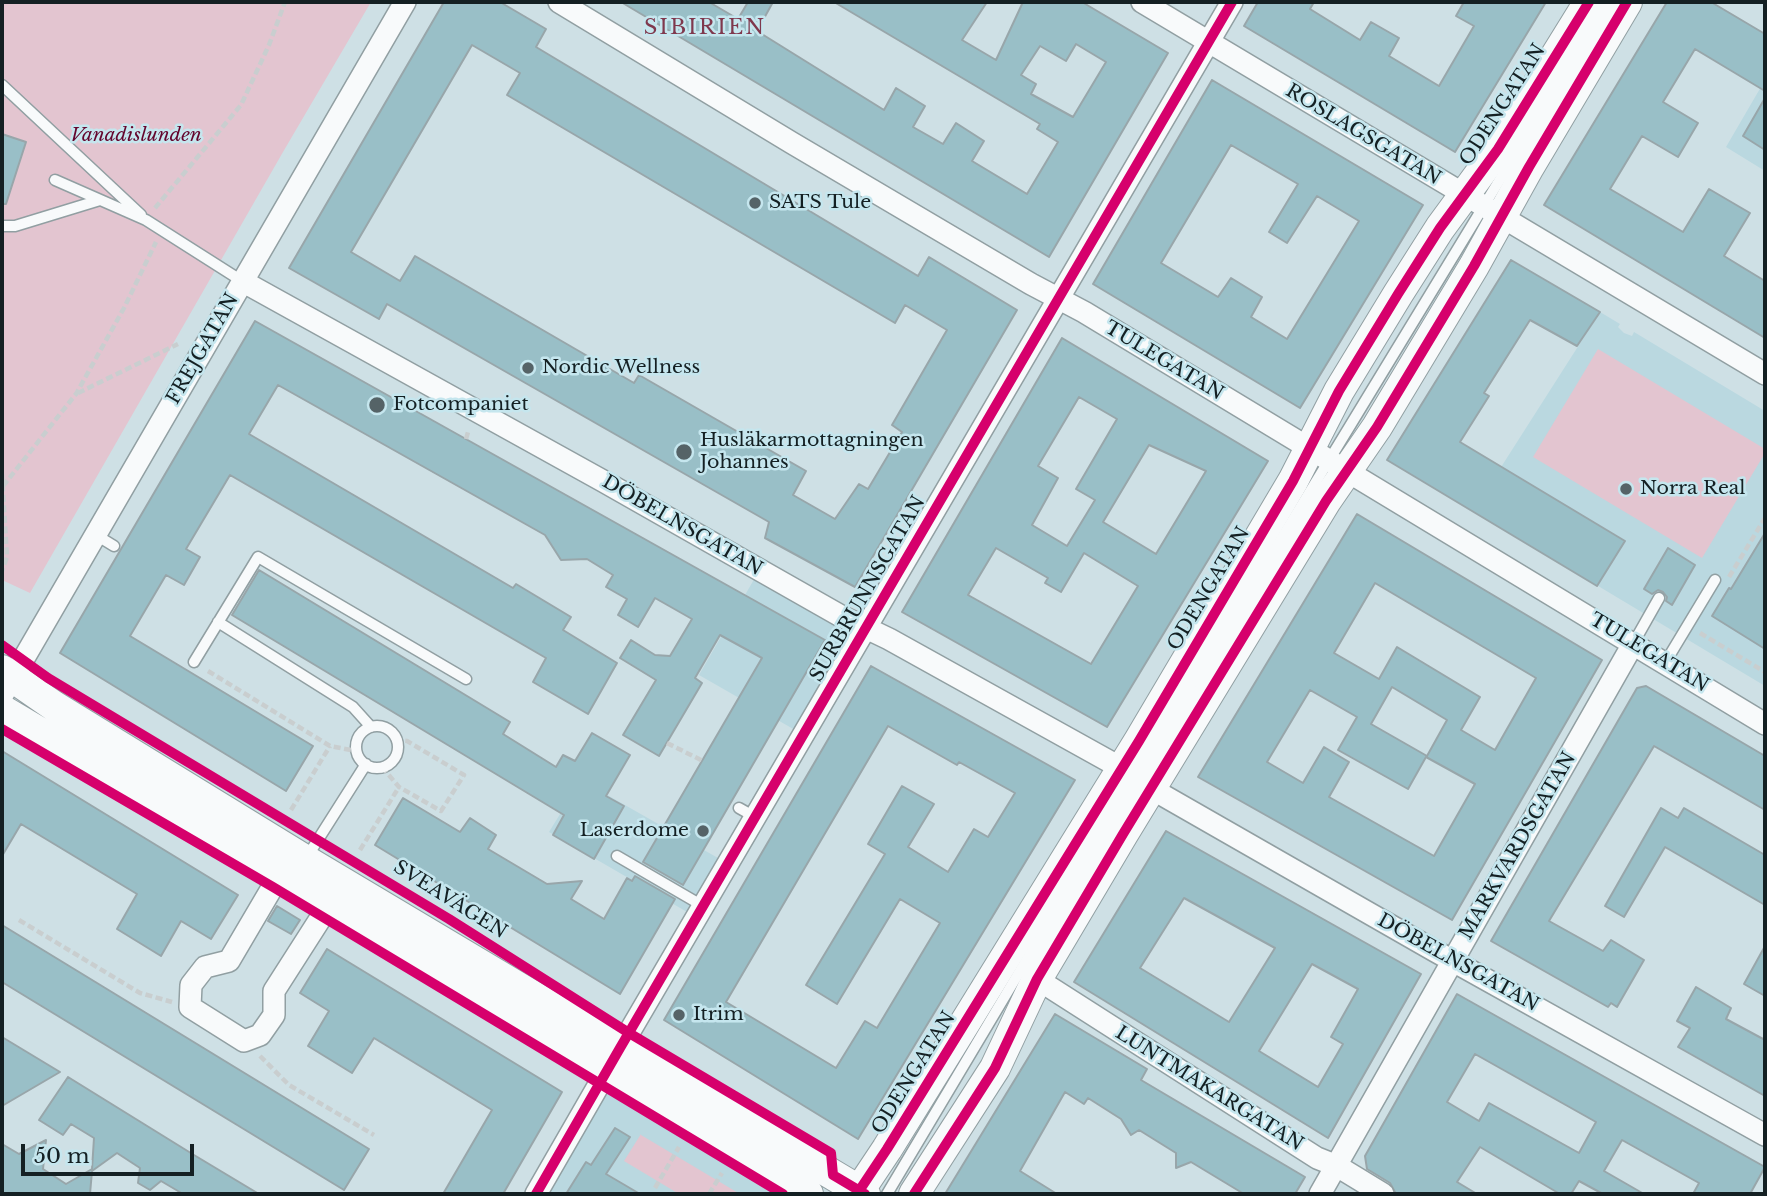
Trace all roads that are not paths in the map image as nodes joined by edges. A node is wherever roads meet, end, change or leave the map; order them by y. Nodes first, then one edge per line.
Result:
1 (405, 2) edge
2 (559, 2) edge
3 (1142, 2) edge
4 (1232, 2) edge
5 (1589, 2) edge
6 (1608, 2) edge
7 (1627, 2) edge
8 (1208, 41) junction
9 (2, 85) edge
10 (55, 180) dead end
11 (100, 200) junction
12 (1483, 207) junction
13 (146, 220) junction
14 (2, 226) edge
15 (242, 281) junction
16 (1058, 299) junction
17 (1765, 374) edge
18 (1328, 459) junction
19 (1715, 580) road end
20 (1659, 597) dead end
21 (218, 622) junction
22 (865, 629) junction
23 (1633, 644) junction
24 (194, 663) road end
25 (1665, 663) junction
26 (466, 679) dead end
27 (5, 681) edge
28 (2, 710) edge
29 (1765, 724) edge
30 (371, 727) junction
31 (366, 764) junction
32 (1123, 769) junction
33 (1152, 789) junction
34 (617, 856) dead end
35 (305, 860) junction
36 (279, 876) junction
37 (329, 905) junction
38 (703, 906) junction
39 (1452, 960) junction
40 (1037, 979) junction
41 (613, 1059) junction
42 (1765, 1135) edge
43 (1337, 1166) junction
44 (867, 1193) edge
45 (536, 1194) edge
46 (808, 1194) edge
47 (914, 1194) edge
48 (1320, 1194) edge
49 (1383, 1194) edge

1 - 15 street, FREJGATAN
2 - 16 street, TULEGATAN
3 - 8 street, ROSLAGSGATAN
4 - 8 street, SURBRUNNSGATAN
5 - 12 main road, ODENGATAN
6 - 12 lane, ODENGATAN
7 - 12 main road, ODENGATAN
8 - 12 street, ROSLAGSGATAN
8 - 16 street, SURBRUNNSGATAN
9 - 13 lane
10 - 11 lane
11 - 13 lane
11 - 14 lane
12 - 17 street, ROSLAGSGATAN
12 - 18 main road, ODENGATAN
12 - 18 main road, ODENGATAN
13 - 15 lane
15 - 22 street, DÖBELNSGATAN
15 - 27 street, FREJGATAN
16 - 18 street, TULEGATAN
16 - 22 street, SURBRUNNSGATAN
18 - 23 street, TULEGATAN
18 - 32 main road, ODENGATAN
18 - 33 main road, ODENGATAN
18 - 44 lane, ODENGATAN
19 - 25 lane
20 - 23 lane
21 - 24 lane
21 - 26 lane
21 - 30 lane
22 - 32 street, DÖBELNSGATAN
22 - 38 street, SURBRUNNSGATAN
23 - 25 street, TULEGATAN
23 - 39 street, MARKVARDSGATAN
25 - 29 street, TULEGATAN
27 - 35 main road, SVEAVÄGEN
28 - 36 main road, SVEAVÄGEN
30 - 31 lane
30 - 31 lane
31 - 35 lane
32 - 44 main road, ODENGATAN
33 - 39 street, DÖBELNSGATAN
33 - 40 main road, ODENGATAN
34 - 38 lane
35 - 41 main road, SVEAVÄGEN
36 - 37 main road, SVEAVÄGEN
36 - 37 street
37 - 41 main road, SVEAVÄGEN
38 - 41 street, SURBRUNNSGATAN
39 - 42 street, DÖBELNSGATAN
39 - 43 street, MARKVARDSGATAN
40 - 43 street, LUNTMAKARGATAN
40 - 47 main road, ODENGATAN
41 - 44 main road, SVEAVÄGEN
41 - 45 street, SURBRUNNSGATAN
41 - 46 main road, SVEAVÄGEN
43 - 48 street, MARKVARDSGATAN
43 - 49 street, LUNTMAKARGATAN

